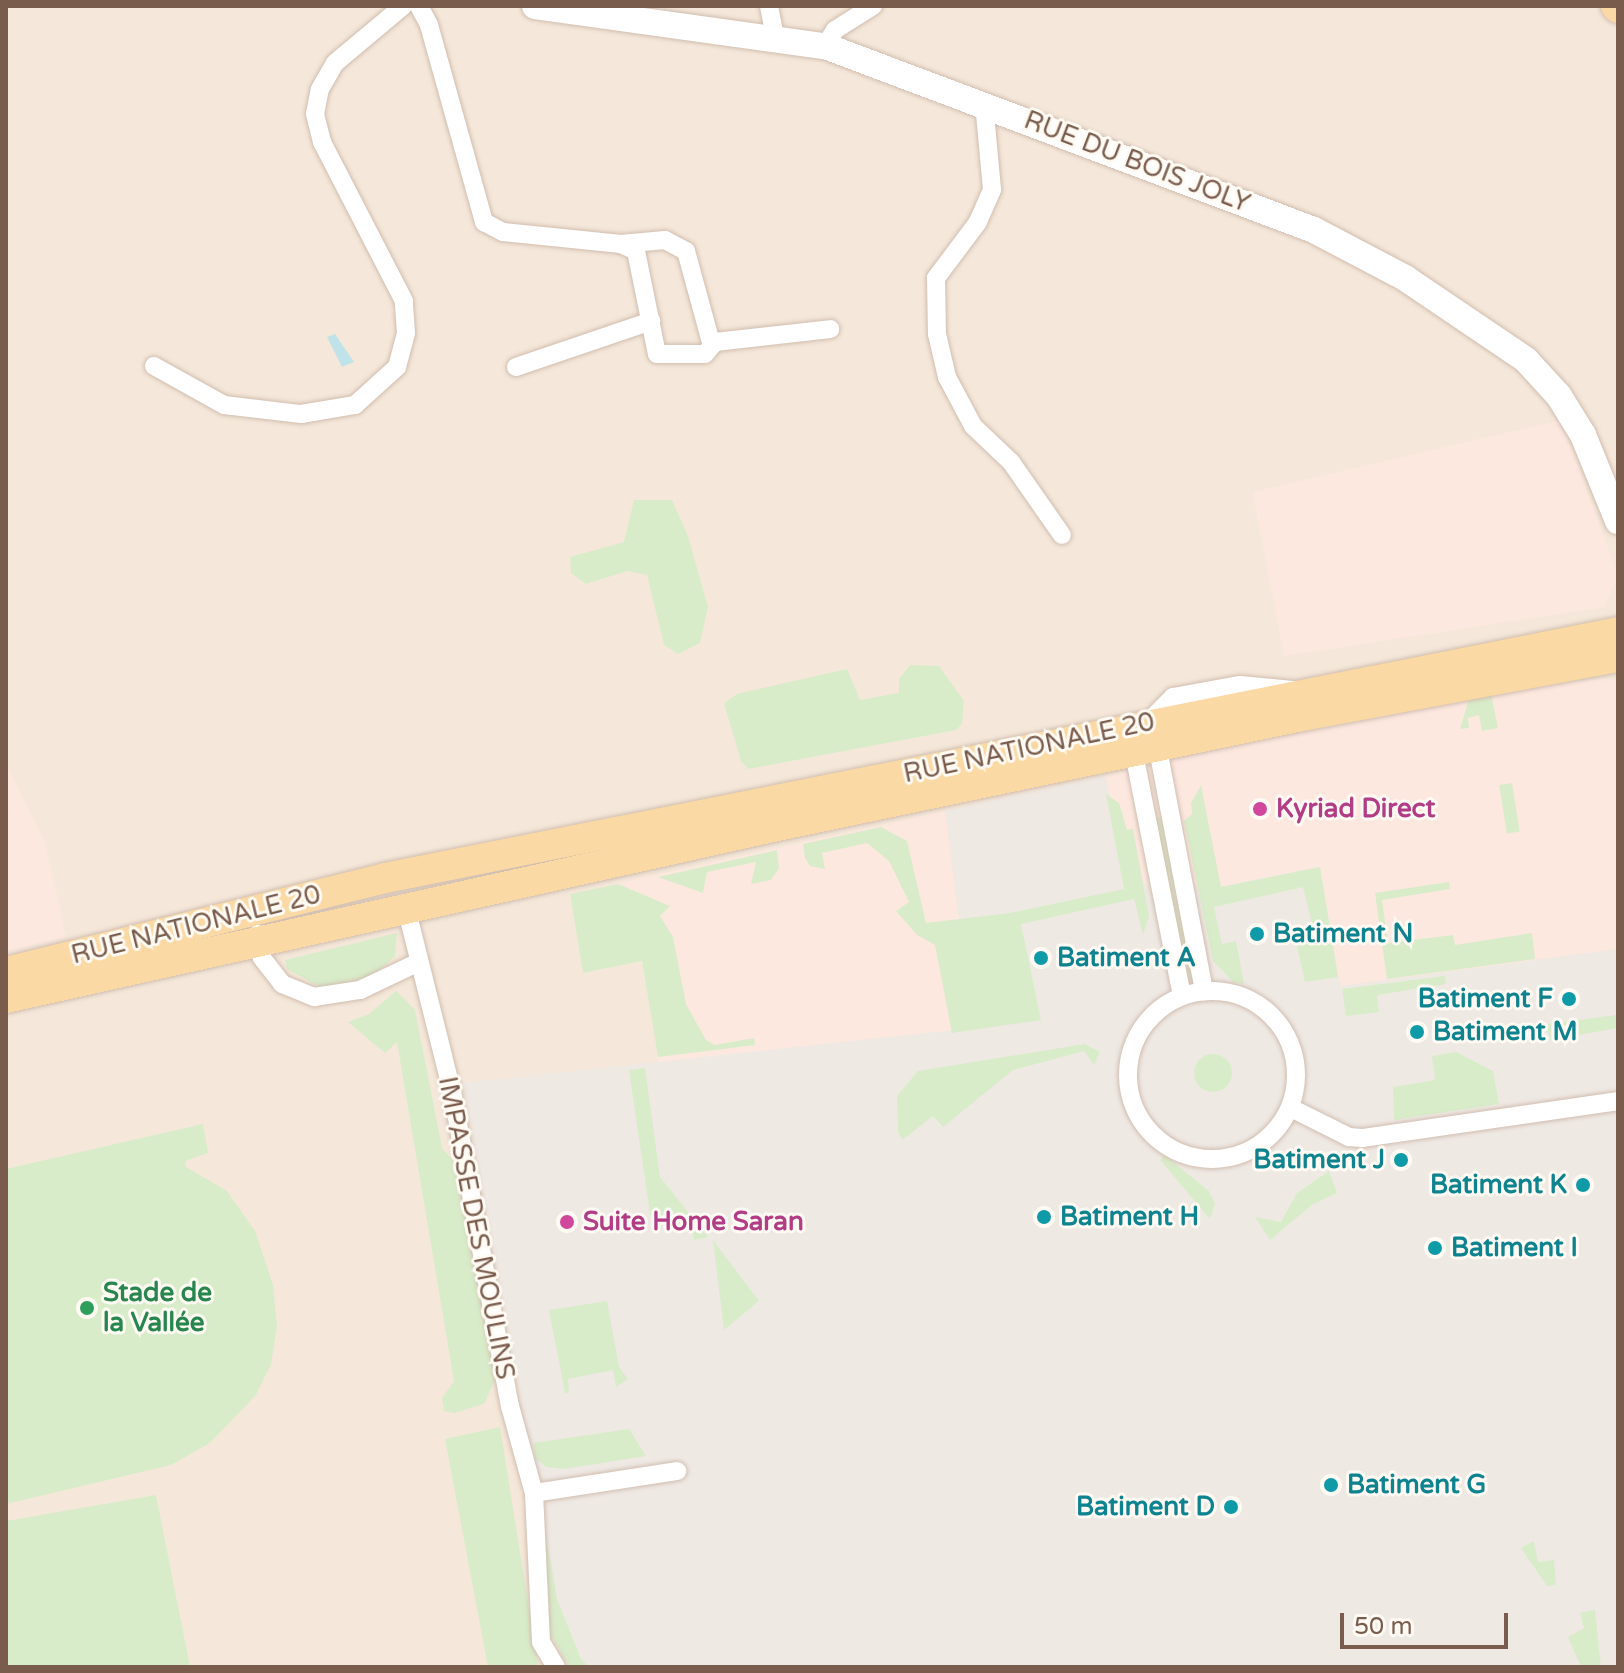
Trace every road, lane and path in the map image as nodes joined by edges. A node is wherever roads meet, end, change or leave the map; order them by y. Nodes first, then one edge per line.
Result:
1 (403, 6) edge
2 (419, 6) edge
3 (535, 6) edge
4 (769, 6) edge
5 (873, 6) edge
6 (775, 38) junction
7 (825, 46) junction
8 (984, 103) junction
9 (621, 244) junction
10 (651, 321) junction
11 (830, 329) dead end
12 (712, 346) junction
13 (154, 366) dead end
14 (516, 367) dead end
15 (1618, 521) edge
16 (1062, 535) dead end
17 (1618, 632) edge
18 (1618, 657) edge
19 (1147, 742) junction
20 (265, 905) junction
21 (406, 907) junction
22 (256, 941) junction
23 (419, 962) junction
24 (6, 972) edge
25 (1204, 991) junction
26 (1182, 996) junction
27 (6, 998) edge
28 (1618, 1101) edge
29 (1291, 1108) junction
30 (677, 1471) dead end
31 (534, 1493) junction
32 (556, 1667) edge

1 - 13 street
2 - 9 street
3 - 6 street, RUE DU BOIS JOLY
4 - 6 street
5 - 7 street
6 - 7 street, RUE DU BOIS JOLY
7 - 8 street, RUE DU BOIS JOLY
8 - 15 street, RUE DU BOIS JOLY
8 - 16 street
9 - 10 street
9 - 12 street
10 - 12 street
10 - 14 street
11 - 12 street
17 - 19 main road, RUE NATIONALE 20
18 - 19 main road, RUE NATIONALE 20
19 - 20 main road, RUE NATIONALE 20
19 - 21 main road, RUE NATIONALE 20
19 - 25 street
19 - 26 street
20 - 22 street
20 - 24 main road, RUE NATIONALE 20
21 - 22 main road, RUE NATIONALE 20
21 - 23 street, IMPASSE DES MOULINS
22 - 23 street
22 - 27 main road, RUE NATIONALE 20
23 - 31 street, IMPASSE DES MOULINS
25 - 26 street
25 - 29 street
26 - 29 street
28 - 29 street
30 - 31 street
31 - 32 street, IMPASSE DES MOULINS

